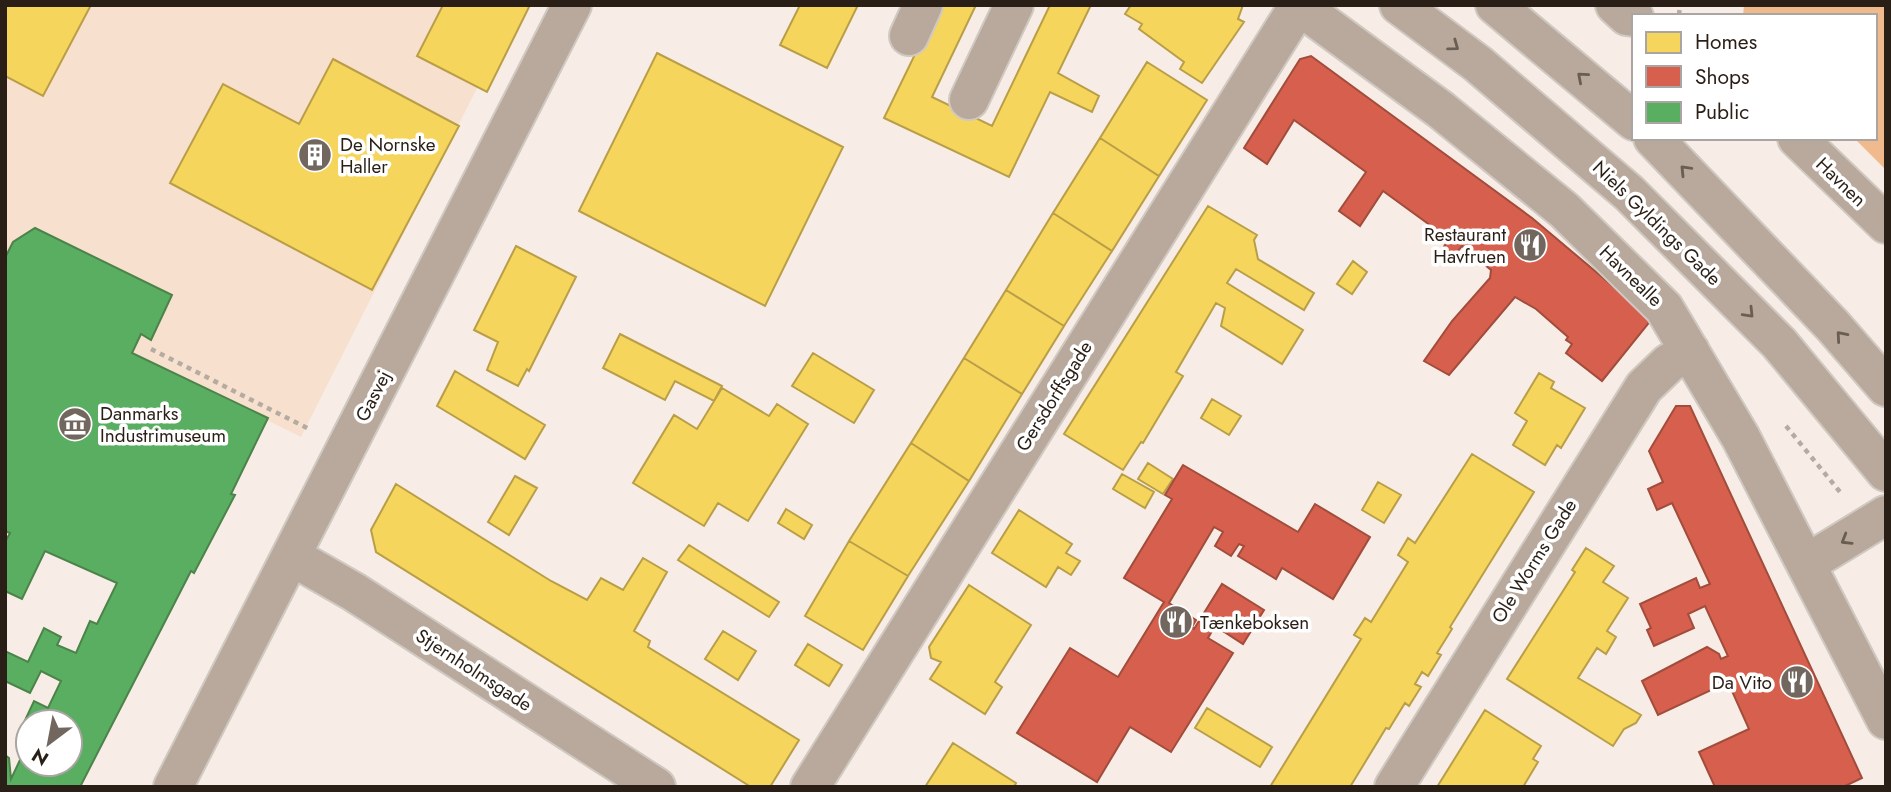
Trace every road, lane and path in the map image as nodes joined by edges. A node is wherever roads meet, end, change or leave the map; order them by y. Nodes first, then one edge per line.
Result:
1 (572, 5) edge
2 (1014, 5) edge
3 (1298, 5) edge
4 (1399, 5) edge
5 (1495, 5) edge
6 (1615, 5) edge
7 (1632, 16) edge
8 (969, 100) dead end
9 (1632, 119) edge
10 (1655, 140) edge
11 (1799, 140) edge
12 (1886, 224) edge
13 (151, 349) dead end
14 (1690, 351) junction
15 (1886, 387) edge
16 (346, 449) junction
17 (1886, 472) edge
18 (1886, 515) edge
19 (291, 556) junction
20 (1806, 564) junction
21 (1886, 720) edge
22 (173, 787) edge
23 (656, 787) edge
24 (810, 787) edge
25 (1394, 787) edge

1 - 16 street, Gasvej
2 - 8 street
3 - 14 street, Havnealle
3 - 24 street, Gersdorffsgade
4 -> 17 street, Niels Gyldings Gade
9 -> 5 street
6 - 7 street
15 -> 10 street
11 - 12 street, Havnen
13 - 16 path
14 - 20 street, Havnealle
14 - 25 street, Ole Worms Gade
16 - 19 street, Gasvej
18 -> 20 street
19 - 22 street, Gasvej
19 - 23 street, Stjernholmsgade
20 - 21 street, Havnealle

